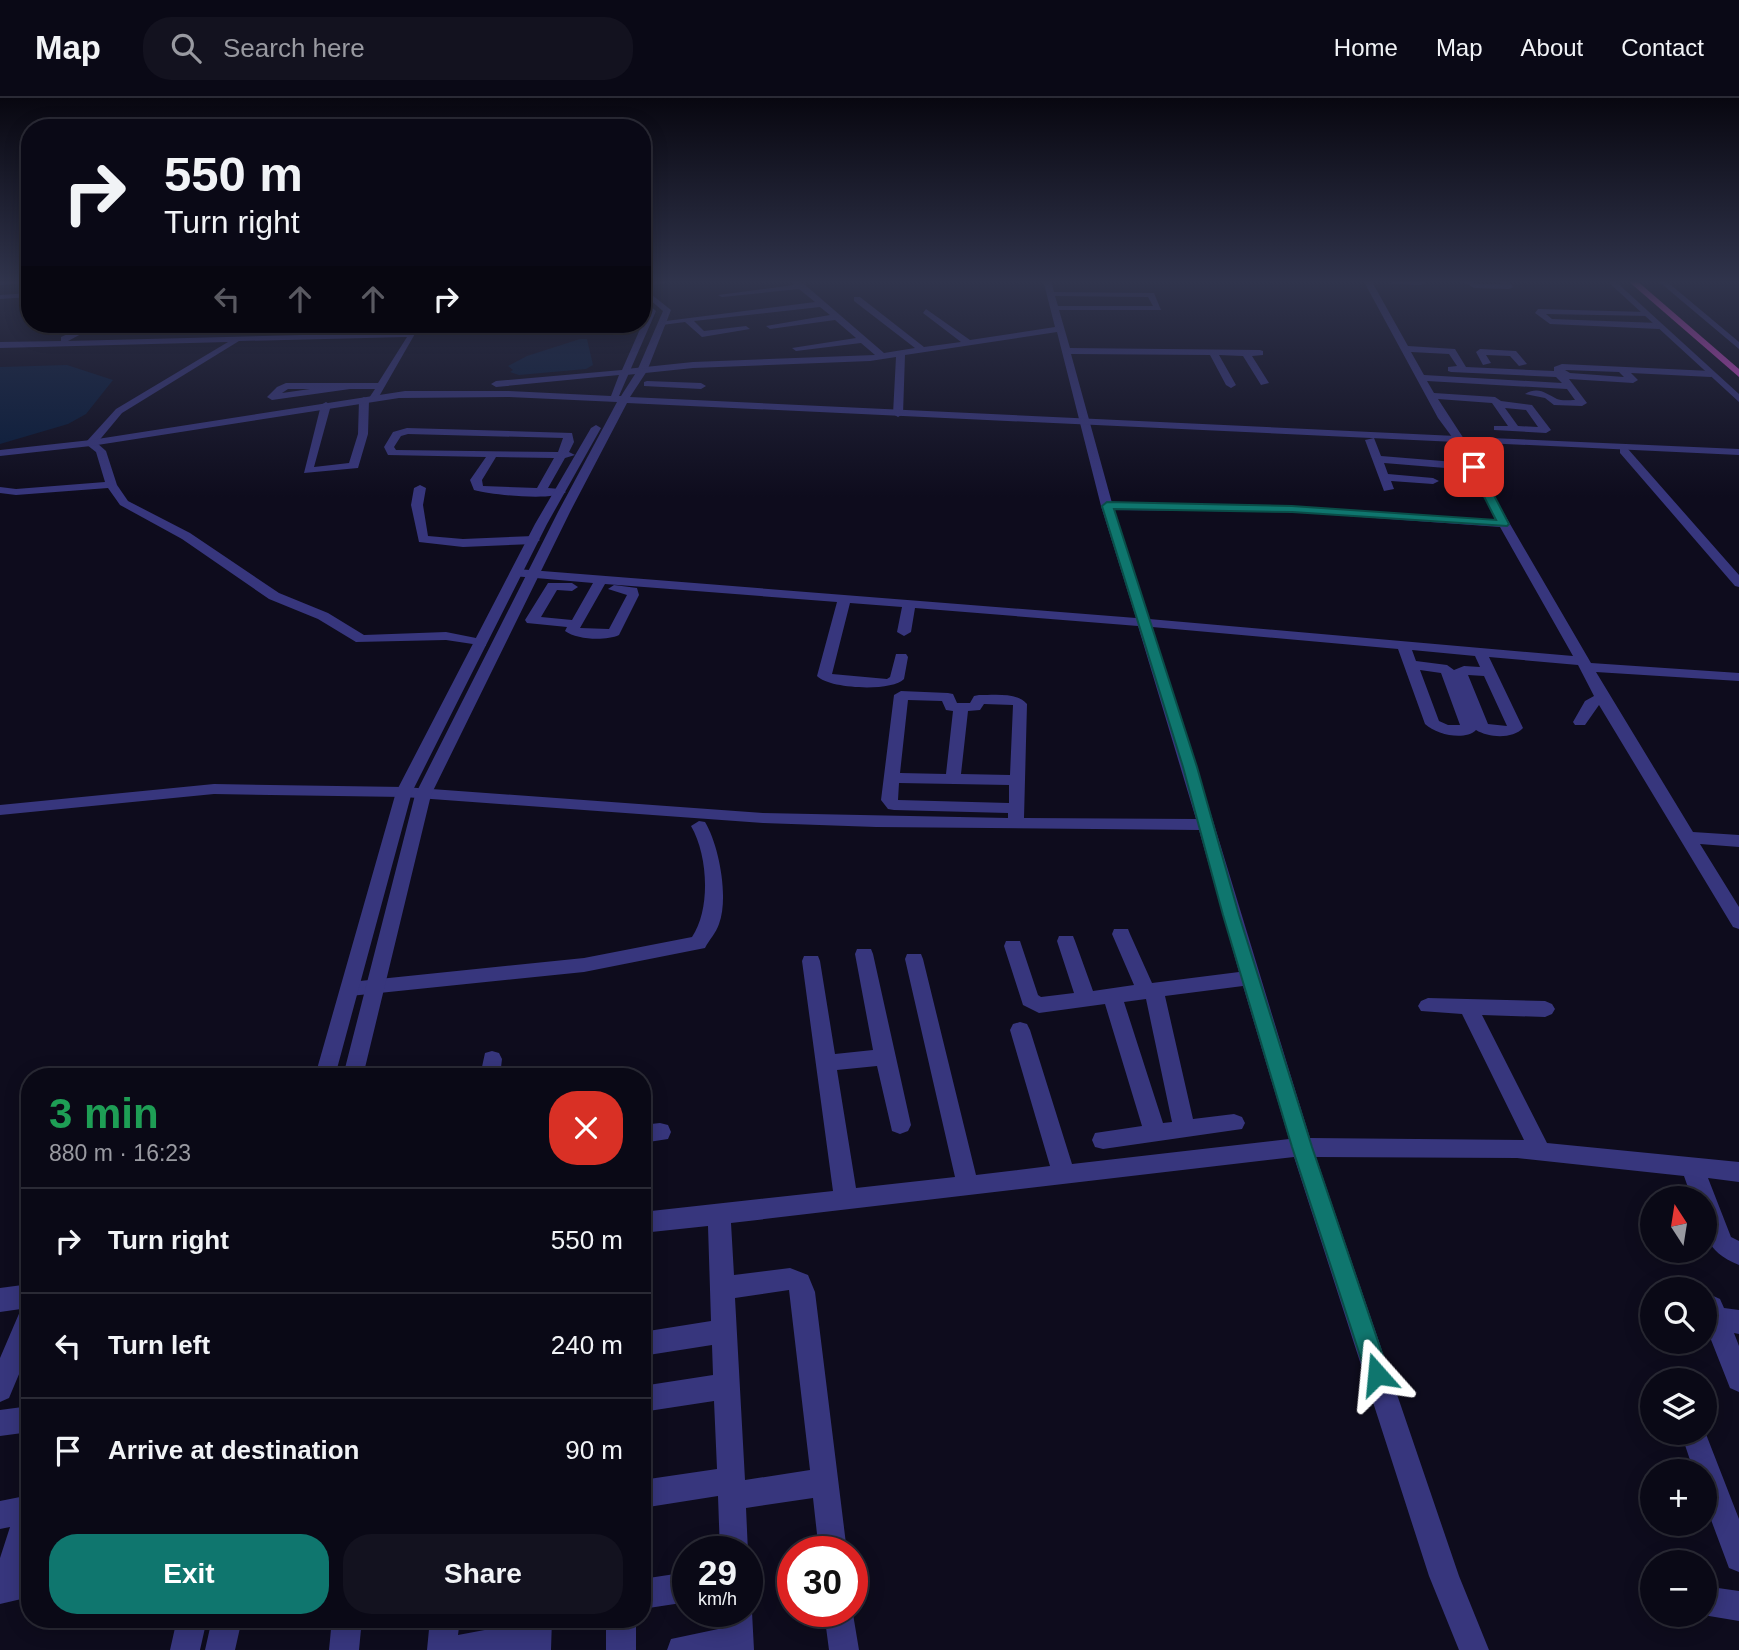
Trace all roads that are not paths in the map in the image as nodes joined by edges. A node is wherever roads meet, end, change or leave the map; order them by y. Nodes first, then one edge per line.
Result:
1 (216, 352) edge
2 (401, 352) edge
3 (634, 352) edge
4 (650, 352) edge
5 (748, 352) edge
6 (878, 352) edge
7 (1066, 352) edge
8 (1171, 352) edge
9 (1408, 352) edge
10 (1452, 352) edge
11 (1689, 352) edge
12 (1714, 352) edge
13 (901, 353) joint
14 (1213, 353) junction
15 (1246, 353) junction
16 (1260, 353) dead end
17 (882, 356) junction
18 (754, 363) junction
19 (1455, 366) junction
20 (1622, 370) junction
21 (642, 371) junction
22 (1501, 371) junction
23 (626, 372) junction
24 (1530, 373) junction
25 (1712, 374) junction
26 (1739, 374) edge
27 (1422, 378) junction
28 (1508, 382) junction
29 (1264, 383) dead end
30 (647, 384) dead end
31 (1231, 385) dead end
32 (350, 386) junction
33 (380, 386) junction
34 (1544, 389) junction
35 (1572, 389) dead end
36 (1482, 392) junction
37 (307, 393) junction
38 (396, 395) junction
39 (1432, 396) junction
40 (369, 399) junction
41 (1739, 399) edge
42 (617, 402) junction
43 (692, 404) junction
44 (1498, 404) junction
45 (326, 405) junction
46 (312, 407) junction
47 (898, 414) junction
48 (1086, 425) junction
49 (1498, 428) dead end
50 (1515, 429) junction
51 (1370, 440) junction
52 (1462, 441) junction
53 (91, 443) junction
54 (1624, 452) junction
55 (0, 453) edge
56 (493, 454) junction
57 (1739, 454) edge
58 (562, 455) junction
59 (580, 456) junction
60 (1377, 460) junction
61 (1426, 463) junction
62 (1474, 467) junction
63 (1433, 481) junction
64 (111, 485) junction
65 (420, 488) dead end
66 (0, 490) edge
67 (540, 492) junction
68 (560, 492) junction
69 (1438, 492) dead end
70 (1107, 506) junction
71 (1503, 524) junction
72 (534, 540) junction
73 (517, 573) junction
74 (533, 574) junction
75 (1739, 583) edge
76 (599, 584) junction
77 (843, 604) junction
78 (908, 608) junction
79 (1142, 622) junction
80 (574, 624) junction
81 (904, 632) dead end
82 (481, 643) junction
83 (1403, 645) junction
84 (1480, 652) junction
85 (901, 657) dead end
86 (1585, 664) junction
87 (1411, 665) junction
88 (1489, 672) junction
89 (1739, 677) edge
90 (1602, 697) junction
91 (961, 709) junction
92 (1580, 722) dead end
93 (892, 778) junction
94 (953, 779) junction
95 (1017, 780) junction
96 (404, 792) junction
97 (423, 795) junction
98 (0, 810) edge
99 (1016, 816) junction
100 (1205, 825) junction
101 (699, 826) dead end
102 (1687, 836) junction
103 (1739, 841) edge
104 (1739, 922) edge
105 (1121, 934) dead end
106 (1066, 941) dead end
107 (1013, 946) dead end
108 (864, 954) dead end
109 (914, 959) dead end
110 (811, 961) dead end
111 (1250, 978) junction
112 (375, 985) junction
113 (350, 989) junction
114 (1150, 991) junction
115 (1112, 996) junction
116 (1086, 999) junction
117 (1428, 1006) dead end
118 (1468, 1007) junction
119 (1545, 1009) dead end
120 (1020, 1030) dead end
121 (885, 1057) junction
122 (827, 1063) junction
123 (328, 1068) edge
124 (356, 1068) edge
125 (1234, 1124) dead end
126 (900, 1125) dead end
127 (1170, 1132) junction
128 (1103, 1140) dead end
129 (1302, 1147) junction
130 (1540, 1151) junction
131 (1181, 1160) junction
132 (1692, 1167) junction
133 (1739, 1172) edge
134 (1065, 1174) junction
135 (968, 1186) junction
136 (1699, 1186) edge
137 (846, 1200) junction
138 (719, 1214) junction
139 (651, 1222) edge
140 (1717, 1232) edge
141 (1739, 1254) edge
142 (722, 1288) junction
143 (21, 1297) edge
144 (0, 1300) edge
145 (1722, 1316) edge
146 (724, 1332) junction
147 (21, 1339) edge
148 (651, 1344) edge
149 (1739, 1379) edge
150 (727, 1386) junction
151 (0, 1389) edge
152 (651, 1398) edge
153 (21, 1420) edge
154 (0, 1423) edge
155 (1698, 1445) edge
156 (825, 1482) junction
157 (731, 1488) junction
158 (651, 1493) edge
159 (21, 1511) edge
160 (0, 1515) edge
161 (733, 1536) edge
162 (831, 1536) edge
163 (21, 1545) edge
164 (1739, 1558) edge
165 (11, 1586) edge
166 (672, 1589) edge
167 (651, 1593) edge
168 (1717, 1603) edge
169 (1739, 1606) edge
170 (841, 1627) edge
171 (190, 1628) edge
172 (225, 1628) edge
173 (346, 1628) edge
174 (444, 1628) edge
175 (532, 1628) edge
176 (621, 1628) edge
177 (738, 1634) edge
178 (524, 1645) edge
179 (185, 1650) edge
180 (220, 1650) edge
181 (344, 1650) edge
182 (442, 1650) edge
183 (458, 1650) edge
184 (621, 1650) edge
185 (682, 1650) edge
186 (844, 1650) edge
187 (1474, 1650) edge

1 - 53 street
2 - 33 street
3 - 23 street
4 - 21 street
5 - 18 street
6 - 17 street
7 - 48 street
8 - 14 street
9 - 27 street
10 - 19 street
11 - 25 street
12 - 26 highway
13 - 17 street
13 - 47 street
14 - 15 street
14 - 31 street
15 - 16 street
15 - 29 street
17 - 18 street
18 - 21 street
19 - 19 street
19 - 22 street
20 - 20 street
20 - 25 street
21 - 23 street
21 - 42 street
22 - 24 street
22 - 28 street
23 - 38 street
23 - 42 street
24 - 34 street
24 - 34 street
25 - 41 street
27 - 28 street
27 - 39 street
28 - 34 street
30 - 43 street
32 - 33 street
32 - 37 street
32 - 37 street
33 - 40 street
34 - 35 street
34 - 36 street
36 - 39 street
36 - 44 street
37 - 46 street
38 - 40 street
38 - 42 street
39 - 52 street
40 - 45 street
40 - 45 street
42 - 43 street
42 - 48 street
42 - 59 street
42 - 74 street
43 - 47 street
44 - 50 street
44 - 50 street
45 - 46 street
46 - 53 street
47 - 48 street
48 - 51 street
48 - 52 street
48 - 70 street
49 - 50 street
51 - 52 street
51 - 60 street
52 - 54 street
52 - 57 street
52 - 62 street
53 - 55 street
53 - 64 street
54 - 57 street
54 - 75 street
56 - 58 street
56 - 58 street
56 - 67 street
58 - 59 street
58 - 67 street
59 - 68 street
60 - 61 street
60 - 63 street
61 - 62 street
61 - 63 street
62 - 71 street
63 - 69 street
64 - 66 street
64 - 82 street
65 - 72 street
67 - 68 street
68 - 72 street
70 - 71 street
70 - 79 street
71 - 86 street
72 - 73 street
73 - 74 street
73 - 82 street
74 - 76 street
74 - 97 street
76 - 77 street
76 - 80 street
76 - 80 street
76 - 80 street
77 - 78 street
77 - 85 street
78 - 79 street
78 - 81 street
79 - 83 street
79 - 100 street
82 - 96 street
83 - 84 street
83 - 87 street
84 - 86 street
84 - 88 street
86 - 89 street
86 - 90 street
87 - 87 street
88 - 88 street
90 - 92 street
90 - 102 street
91 - 93 street
91 - 94 street
91 - 95 street
93 - 94 street
93 - 99 street
94 - 95 street
95 - 99 street
96 - 97 street
96 - 98 street
96 - 113 street
97 - 99 street
97 - 112 street
99 - 100 street
100 - 111 street
101 - 112 street
102 - 103 street
102 - 104 street
105 - 114 street
106 - 116 street
107 - 116 street
108 - 121 street
109 - 135 street
110 - 122 street
111 - 114 street
111 - 129 street
112 - 113 street
112 - 124 street
113 - 123 street
114 - 115 street
114 - 127 street
115 - 116 street
115 - 127 street
117 - 118 street
118 - 119 street
118 - 130 street
120 - 134 street
121 - 122 street
121 - 126 street
122 - 137 street
125 - 127 street
127 - 128 street
127 - 131 street
129 - 130 street
129 - 131 street
129 - 187 street
130 - 132 street
131 - 134 street
132 - 133 street
132 - 136 street
134 - 135 street
135 - 137 street
137 - 138 street
138 - 139 street
138 - 142 street
140 - 141 street
142 - 146 street
142 - 156 street
143 - 144 street
145 - 149 street
146 - 148 street
146 - 150 street
147 - 151 street
150 - 152 street
150 - 157 street
153 - 154 street
155 - 164 street
156 - 157 street
156 - 162 street
157 - 158 street
157 - 161 street
159 - 160 street
163 - 165 street
166 - 167 street
168 - 169 street
170 - 186 street
171 - 179 street
172 - 180 street
173 - 181 street
174 - 182 street
175 - 178 street
176 - 184 street
177 - 185 street
178 - 183 street

